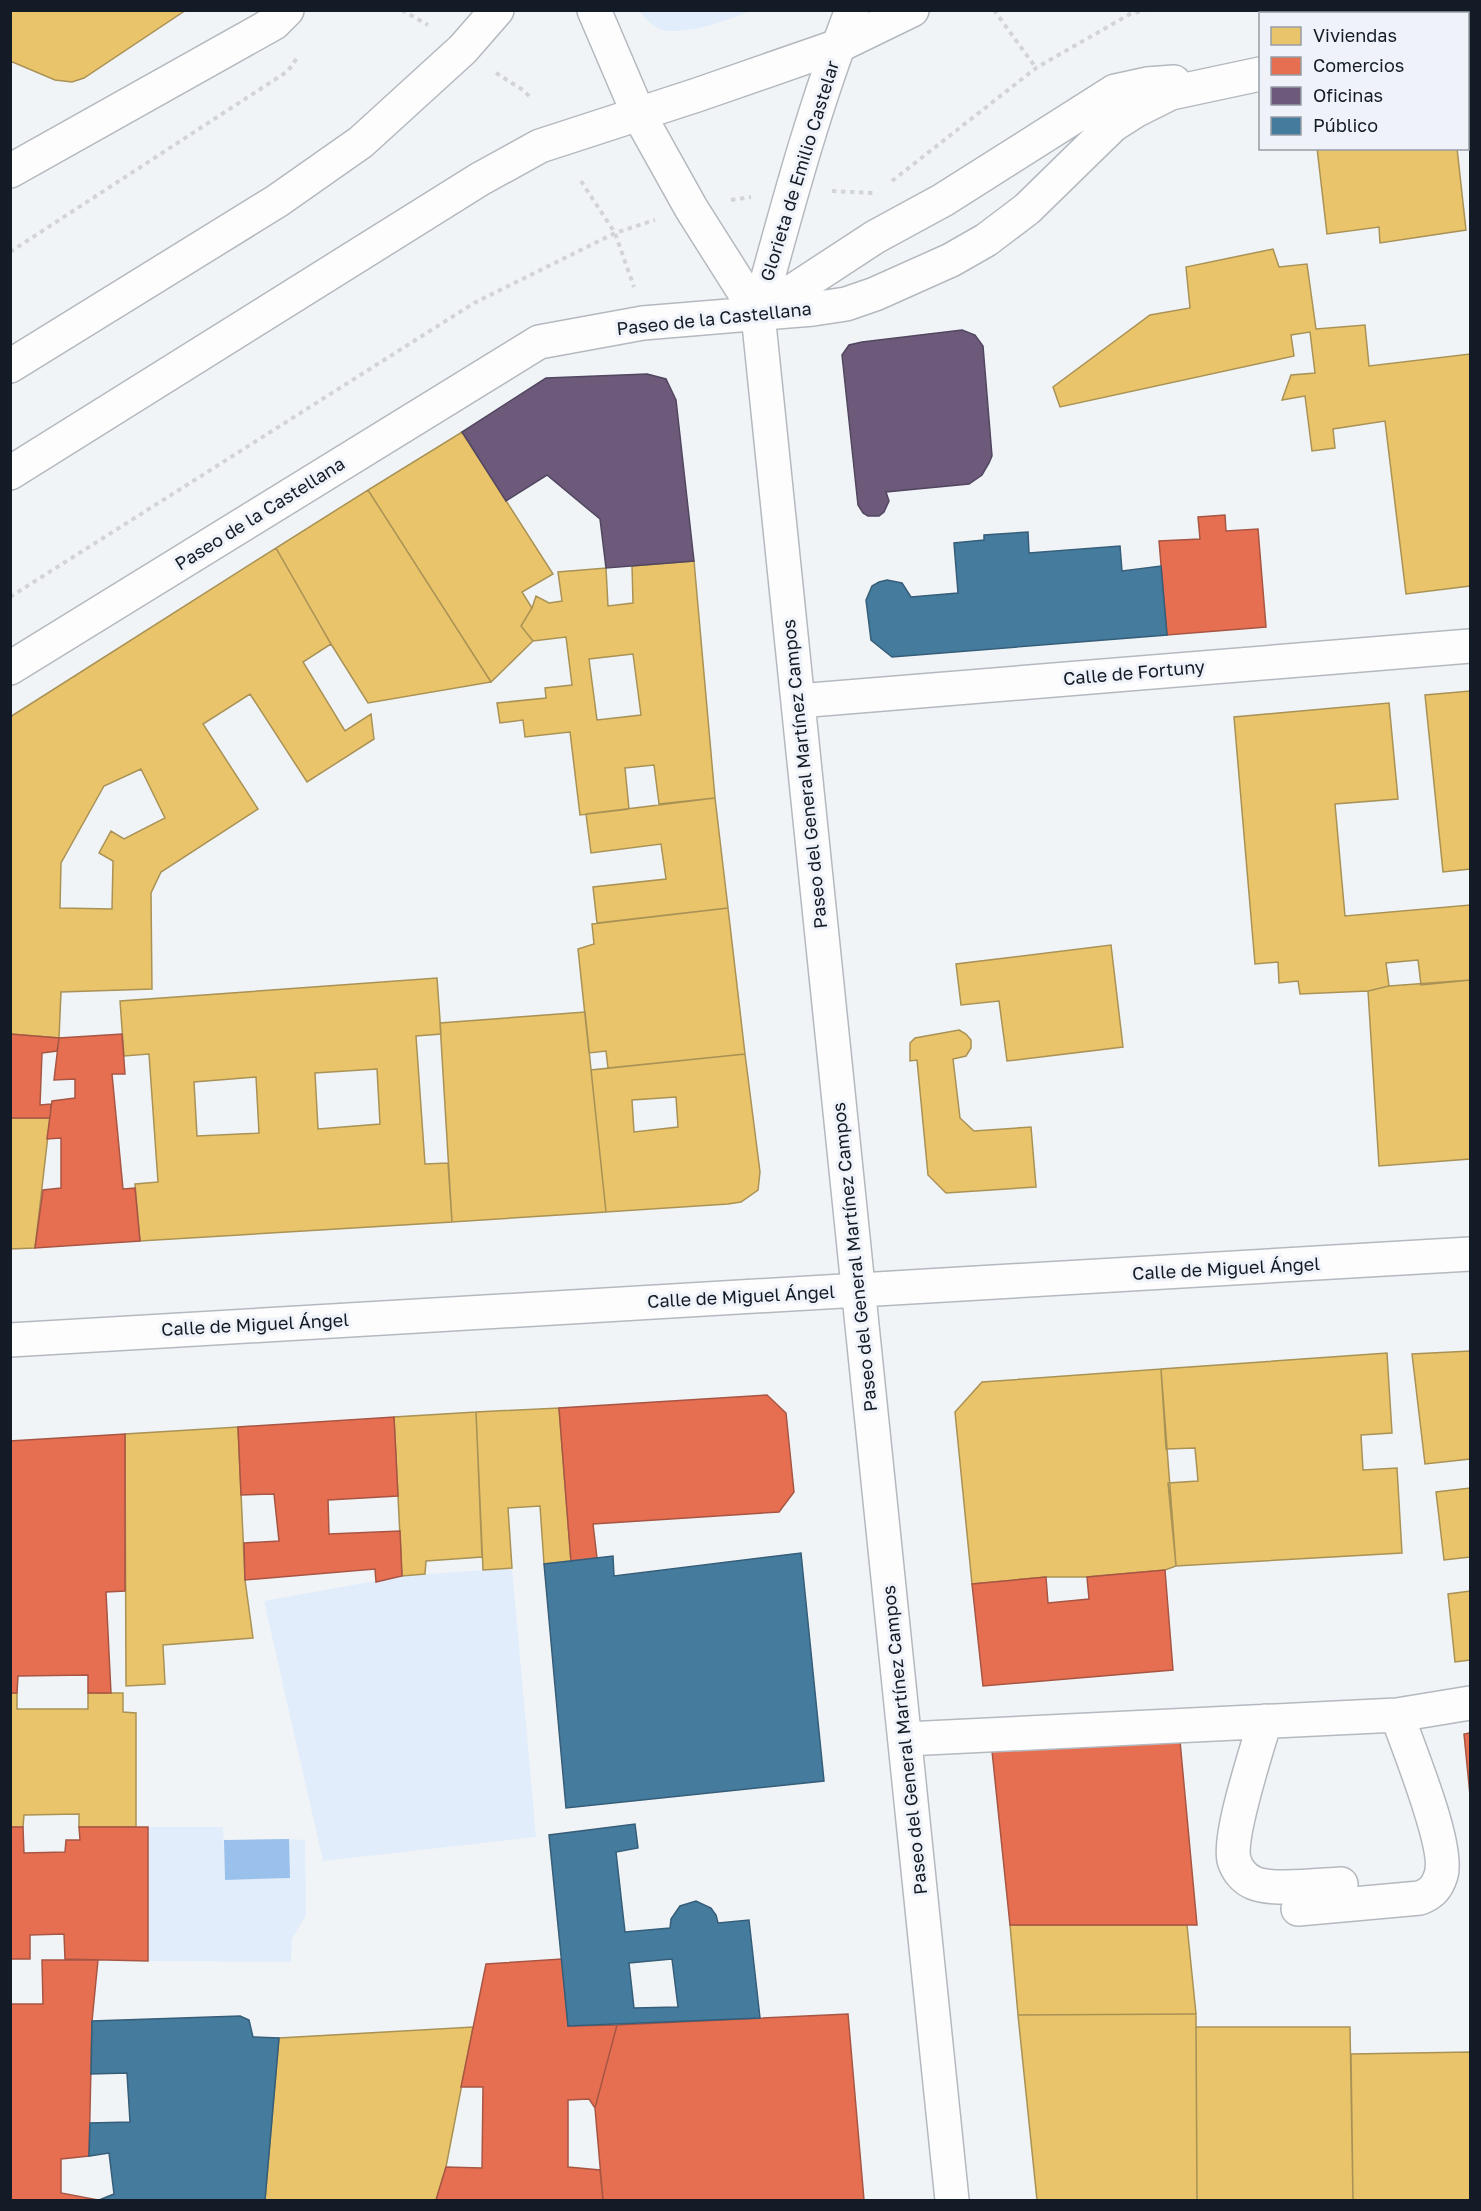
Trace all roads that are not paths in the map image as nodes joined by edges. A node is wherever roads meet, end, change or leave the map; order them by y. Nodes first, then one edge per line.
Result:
1 (254, 10) edge
2 (287, 10) edge
3 (497, 10) edge
4 (594, 10) edge
5 (852, 10) edge
6 (912, 10) edge
7 (838, 46) junction
8 (1246, 76) edge
9 (167, 84) junction
10 (638, 113) junction
11 (18, 159) edge
12 (758, 314) junction
13 (10, 366) edge
14 (10, 473) edge
15 (1470, 646) edge
16 (10, 668) edge
17 (798, 701) junction
18 (1470, 1254) edge
19 (858, 1291) junction
20 (10, 1340) edge
21 (1470, 1703) edge
22 (1397, 1715) junction
23 (1265, 1721) junction
24 (906, 1739) junction
25 (1392, 1883) dead end
26 (1298, 1909) dead end
27 (952, 2200) edge

1 - 9 main road
2 - 9 main road
3 - 13 main road
4 - 10 main road, Glorieta de Emilio Castelar
5 - 7 main road, Glorieta de Emilio Castelar
6 - 7 main road
7 - 10 main road, Glorieta de Emilio Castelar
7 - 12 main road, Glorieta de Emilio Castelar
8 - 12 main road
8 - 12 main road, Paseo de la Castellana
9 - 11 main road
10 - 12 main road, Glorieta de Emilio Castelar
10 - 14 main road
12 - 16 main road, Paseo de la Castellana
12 - 17 main road, Paseo del General Martínez Campos
15 - 17 main road, Calle de Fortuny
17 - 19 main road, Paseo del General Martínez Campos
18 - 19 main road, Calle de Miguel Ángel
19 - 20 main road, Calle de Miguel Ángel
19 - 24 main road, Paseo del General Martínez Campos
21 - 22 main road
22 - 23 main road
22 - 26 main road
23 - 24 main road
23 - 25 main road
24 - 27 main road, Paseo del General Martínez Campos

